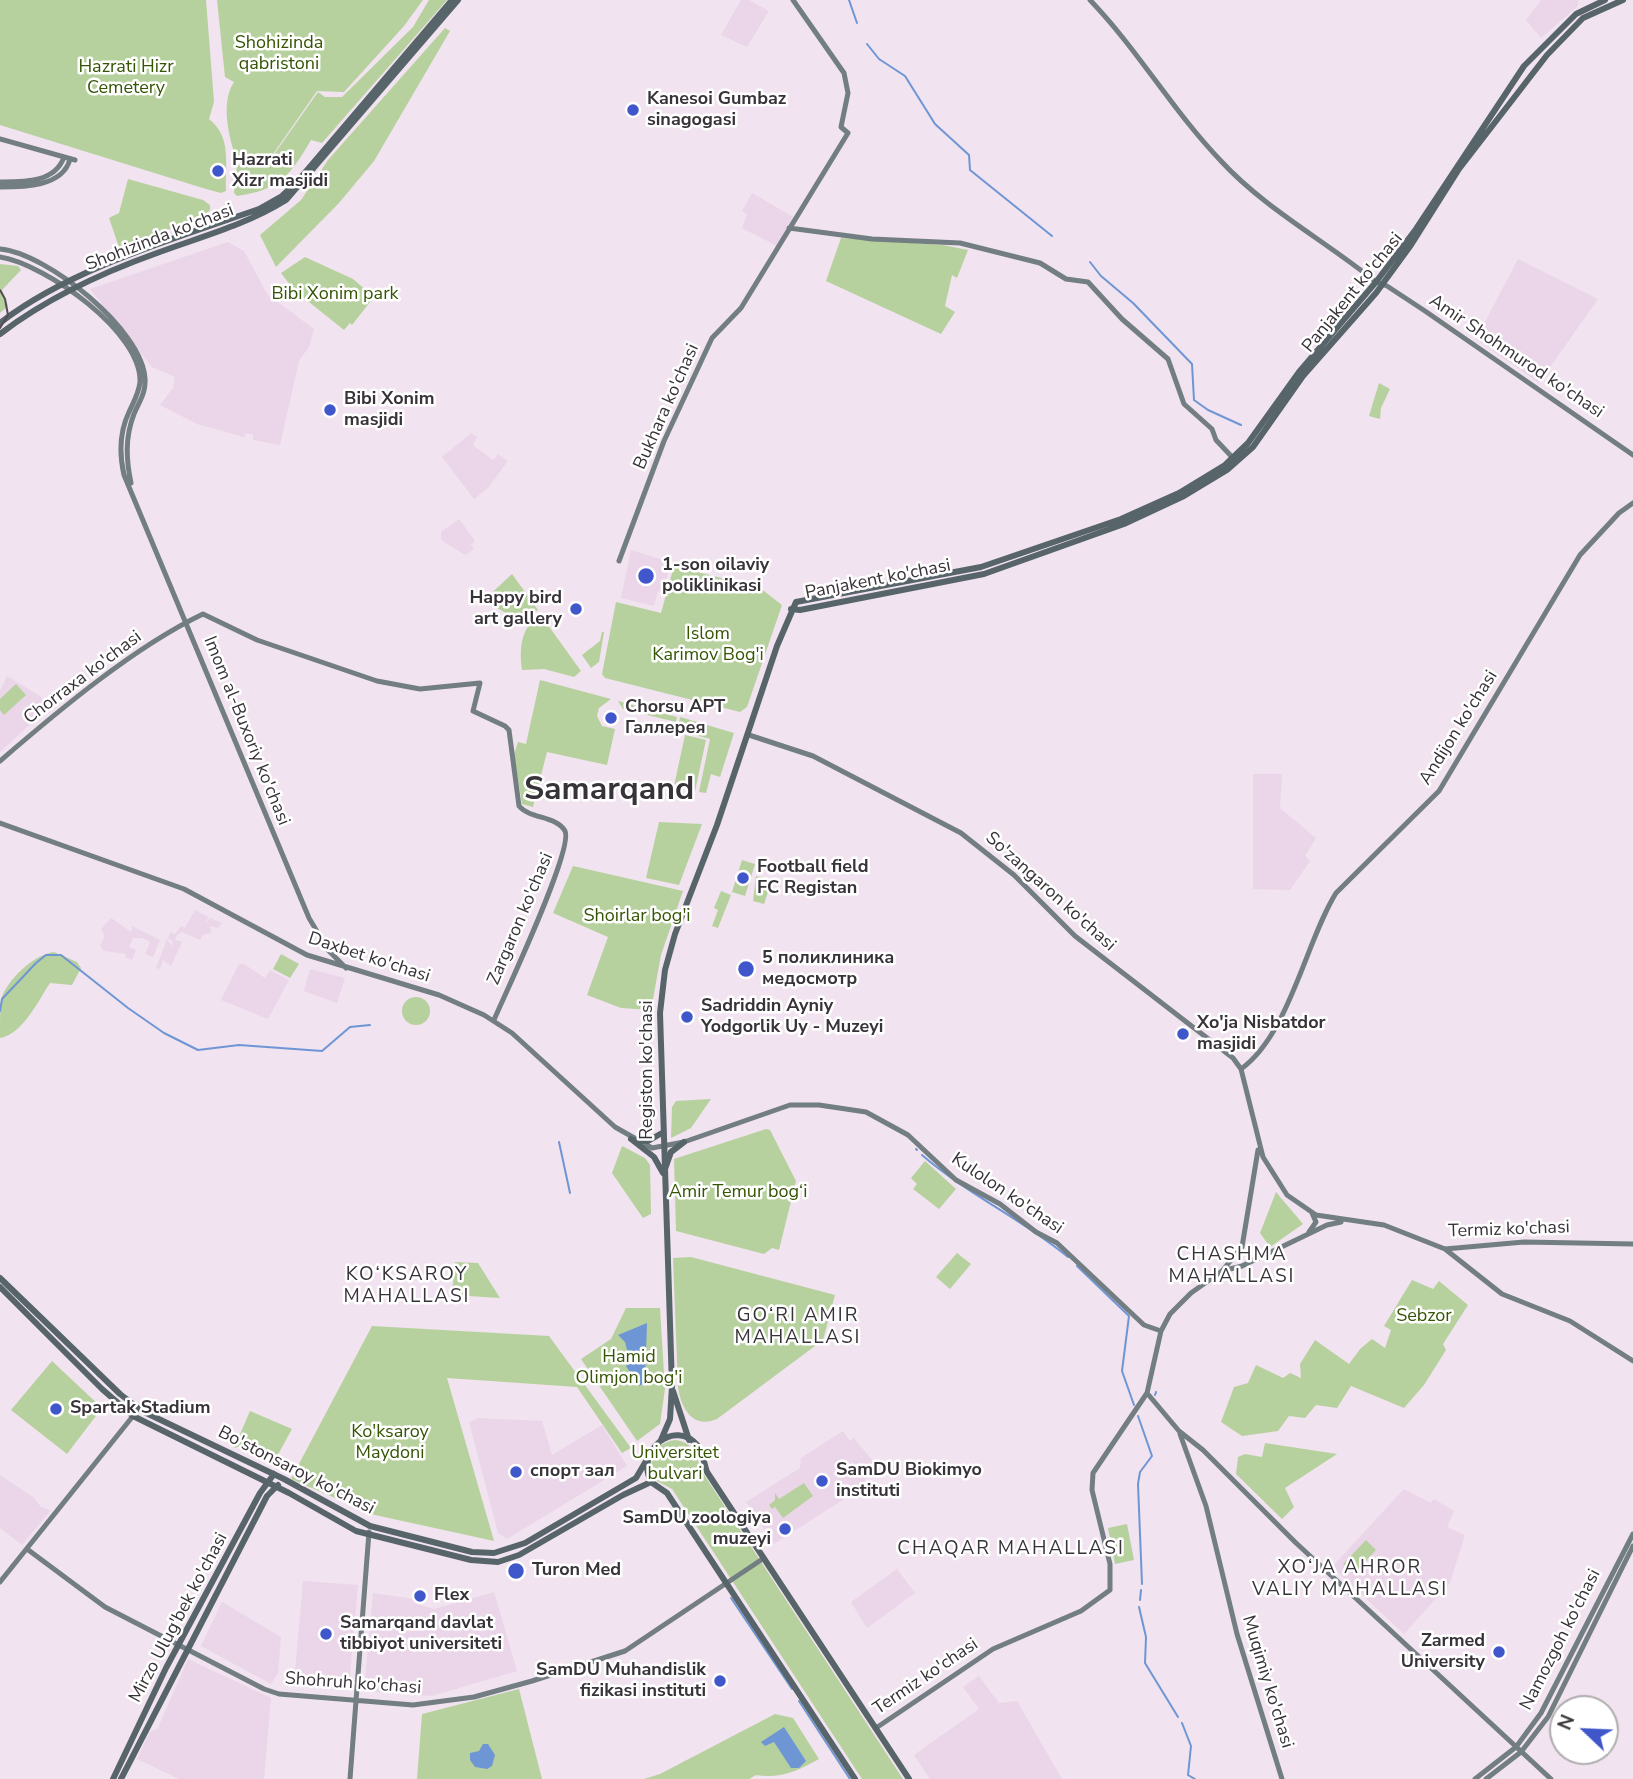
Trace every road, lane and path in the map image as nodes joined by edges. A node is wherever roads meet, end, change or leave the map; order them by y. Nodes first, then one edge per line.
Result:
1 (452, 0) edge
2 (458, 0) edge
3 (793, 0) edge
4 (1090, 0) edge
5 (1605, 0) edge
6 (1623, 0) edge
7 (1539, 49) junction
8 (1547, 55) junction
9 (0, 139) edge
10 (0, 185) edge
11 (789, 228) junction
12 (2, 249) edge
13 (2, 257) edge
14 (1379, 283) junction
15 (91, 303) junction
16 (12, 314) junction
17 (17, 321) junction
18 (0, 323) edge
19 (0, 334) edge
20 (1633, 455) edge
21 (1233, 458) junction
22 (1633, 503) edge
23 (619, 561) dead end
24 (792, 609) junction
25 (186, 622) junction
26 (473, 711) joint
27 (748, 735) junction
28 (0, 761) edge
29 (0, 823) edge
30 (349, 970) junction
31 (494, 1020) junction
32 (1241, 1069) junction
33 (662, 1133) junction
34 (632, 1139) junction
35 (1257, 1140) junction
36 (684, 1142) junction
37 (663, 1147) junction
38 (1272, 1171) junction
39 (664, 1174) junction
40 (1254, 1177) junction
41 (1311, 1213) junction
42 (1349, 1221) junction
43 (1304, 1235) junction
44 (1633, 1244) edge
45 (1445, 1249) junction
46 (1236, 1256) junction
47 (1242, 1266) junction
48 (1222, 1271) junction
49 (0, 1278) edge
50 (0, 1287) edge
51 (1161, 1331) junction
52 (1633, 1361) edge
53 (672, 1385) junction
54 (1147, 1393) junction
55 (133, 1416) junction
56 (1179, 1431) junction
57 (662, 1440) junction
58 (689, 1440) junction
59 (647, 1459) junction
60 (274, 1474) junction
61 (284, 1479) junction
62 (266, 1482) junction
63 (651, 1482) junction
64 (276, 1486) junction
65 (635, 1489) junction
66 (667, 1493) junction
67 (370, 1526) junction
68 (368, 1535) junction
69 (1633, 1535) edge
70 (1633, 1546) edge
71 (27, 1549) junction
72 (764, 1558) junction
73 (0, 1582) edge
74 (726, 1583) junction
75 (182, 1648) junction
76 (355, 1699) junction
77 (876, 1728) junction
78 (1518, 1750) junction
79 (113, 1779) edge
80 (121, 1779) edge
81 (350, 1779) edge
82 (855, 1779) edge
83 (909, 1779) edge
84 (1282, 1779) edge
85 (1475, 1779) edge
86 (1486, 1779) edge
87 (1551, 1779) edge

1 - 16 main road, Shohizinda ko'chasi
2 - 17 main road, Shohizinda ko'chasi
3 - 11 main road, Bukhara ko'chasi
4 - 14 main road, Amir Shohmurod ko'chasi
5 - 7 main road, Panjakent ko'chasi
6 - 8 main road, Panjakent ko'chasi
7 - 8 main road
7 - 14 main road, Panjakent ko'chasi
8 - 14 main road, Panjakent ko'chasi
9 - 10 main road
11 - 21 main road
11 - 23 main road, Bukhara ko'chasi
12 - 15 main road
13 - 15 main road
14 - 20 main road, Amir Shohmurod ko'chasi
14 - 21 main road, Panjakent ko'chasi
14 - 24 main road, Panjakent ko'chasi
15 - 25 main road, Imom al-Buxoriy ko'chasi
16 - 17 main road
16 - 18 main road, Shohizinda ko'chasi
17 - 19 main road, Shohizinda ko'chasi
21 - 24 main road, Panjakent ko'chasi
22 - 32 main road, Andijon ko'chasi
24 - 27 main road, Registon ko'chasi
25 - 26 main road, Chorraxa ko'chasi
25 - 28 main road, Chorraxa ko'chasi
25 - 30 main road, Imom al-Buxoriy ko'chasi
26 - 31 main road, Zargaron ko'chasi
27 - 32 main road, So'zangaron ko'chasi
27 - 33 main road, Registon ko'chasi
29 - 30 main road, Daxbet ko'chasi
30 - 31 main road, Daxbet ko'chasi
31 - 34 main road, Daxbet ko'chasi
32 - 35 main road
33 - 34 main road
33 - 37 main road, Registon ko'chasi
34 - 37 main road, Daxbet ko'chasi
34 - 39 main road
35 - 38 main road
35 - 40 main road
36 - 37 main road, Kulolon ko'chasi
36 - 39 main road
36 - 51 main road, Kulolon ko'chasi
37 - 39 main road, Registon ko'chasi
38 - 40 main road
38 - 41 main road
39 - 53 main road, Registon ko'chasi
40 - 46 main road
41 - 42 main road
41 - 43 main road
42 - 43 main road
42 - 45 main road, Termiz ko'chasi
43 - 47 main road
44 - 45 main road, Termiz ko'chasi
45 - 52 main road
46 - 47 main road
46 - 48 main road
47 - 48 main road
48 - 51 main road
49 - 60 main road, Bo'stonsaroy ko'chasi
50 - 55 main road, Bo'stonsaroy ko'chasi
51 - 54 main road
53 - 57 main road, Registon ko'chasi
53 - 58 main road, Registon ko'chasi
54 - 56 main road
54 - 77 main road, Termiz ko'chasi
55 - 62 main road, Bo'stonsaroy ko'chasi
55 - 71 main road
56 - 78 main road
56 - 84 main road, Muqimiy ko'chasi
57 - 58 main road
57 - 59 main road, Bo'stonsaroy ko'chasi
58 - 72 main road, Registon ko'chasi
59 - 63 main road
59 - 67 main road, Bo'stonsaroy ko'chasi
60 - 61 main road, Bo'stonsaroy ko'chasi
60 - 62 main road, Mirzo Ulug'bek ko'chasi
61 - 64 main road, Mirzo Ulug'bek ko'chasi
61 - 67 main road, Bo'stonsaroy ko'chasi
62 - 64 main road, Bo'stonsaroy ko'chasi
62 - 75 main road, Mirzo Ulug'bek ko'chasi
63 - 65 main road, Bo'stonsaroy ko'chasi
63 - 66 main road
64 - 68 main road, Bo'stonsaroy ko'chasi
64 - 75 main road, Mirzo Ulug'bek ko'chasi
65 - 66 main road
65 - 68 main road, Bo'stonsaroy ko'chasi
66 - 74 main road
67 - 68 main road
68 - 76 main road
69 - 78 main road, Namozgoh ko'chasi
70 - 78 main road, Namozgoh ko'chasi
71 - 73 main road
71 - 75 main road, Shohruh ko'chasi
72 - 74 main road, Shohruh ko'chasi
72 - 77 main road
74 - 76 main road, Shohruh ko'chasi
74 - 82 main road
75 - 76 main road, Shohruh ko'chasi
75 - 79 main road, Mirzo Ulug'bek ko'chasi
75 - 80 main road, Mirzo Ulug'bek ko'chasi
76 - 81 main road
77 - 83 main road
78 - 85 main road, Namozgoh ko'chasi
78 - 86 main road, Namozgoh ko'chasi
78 - 87 main road

